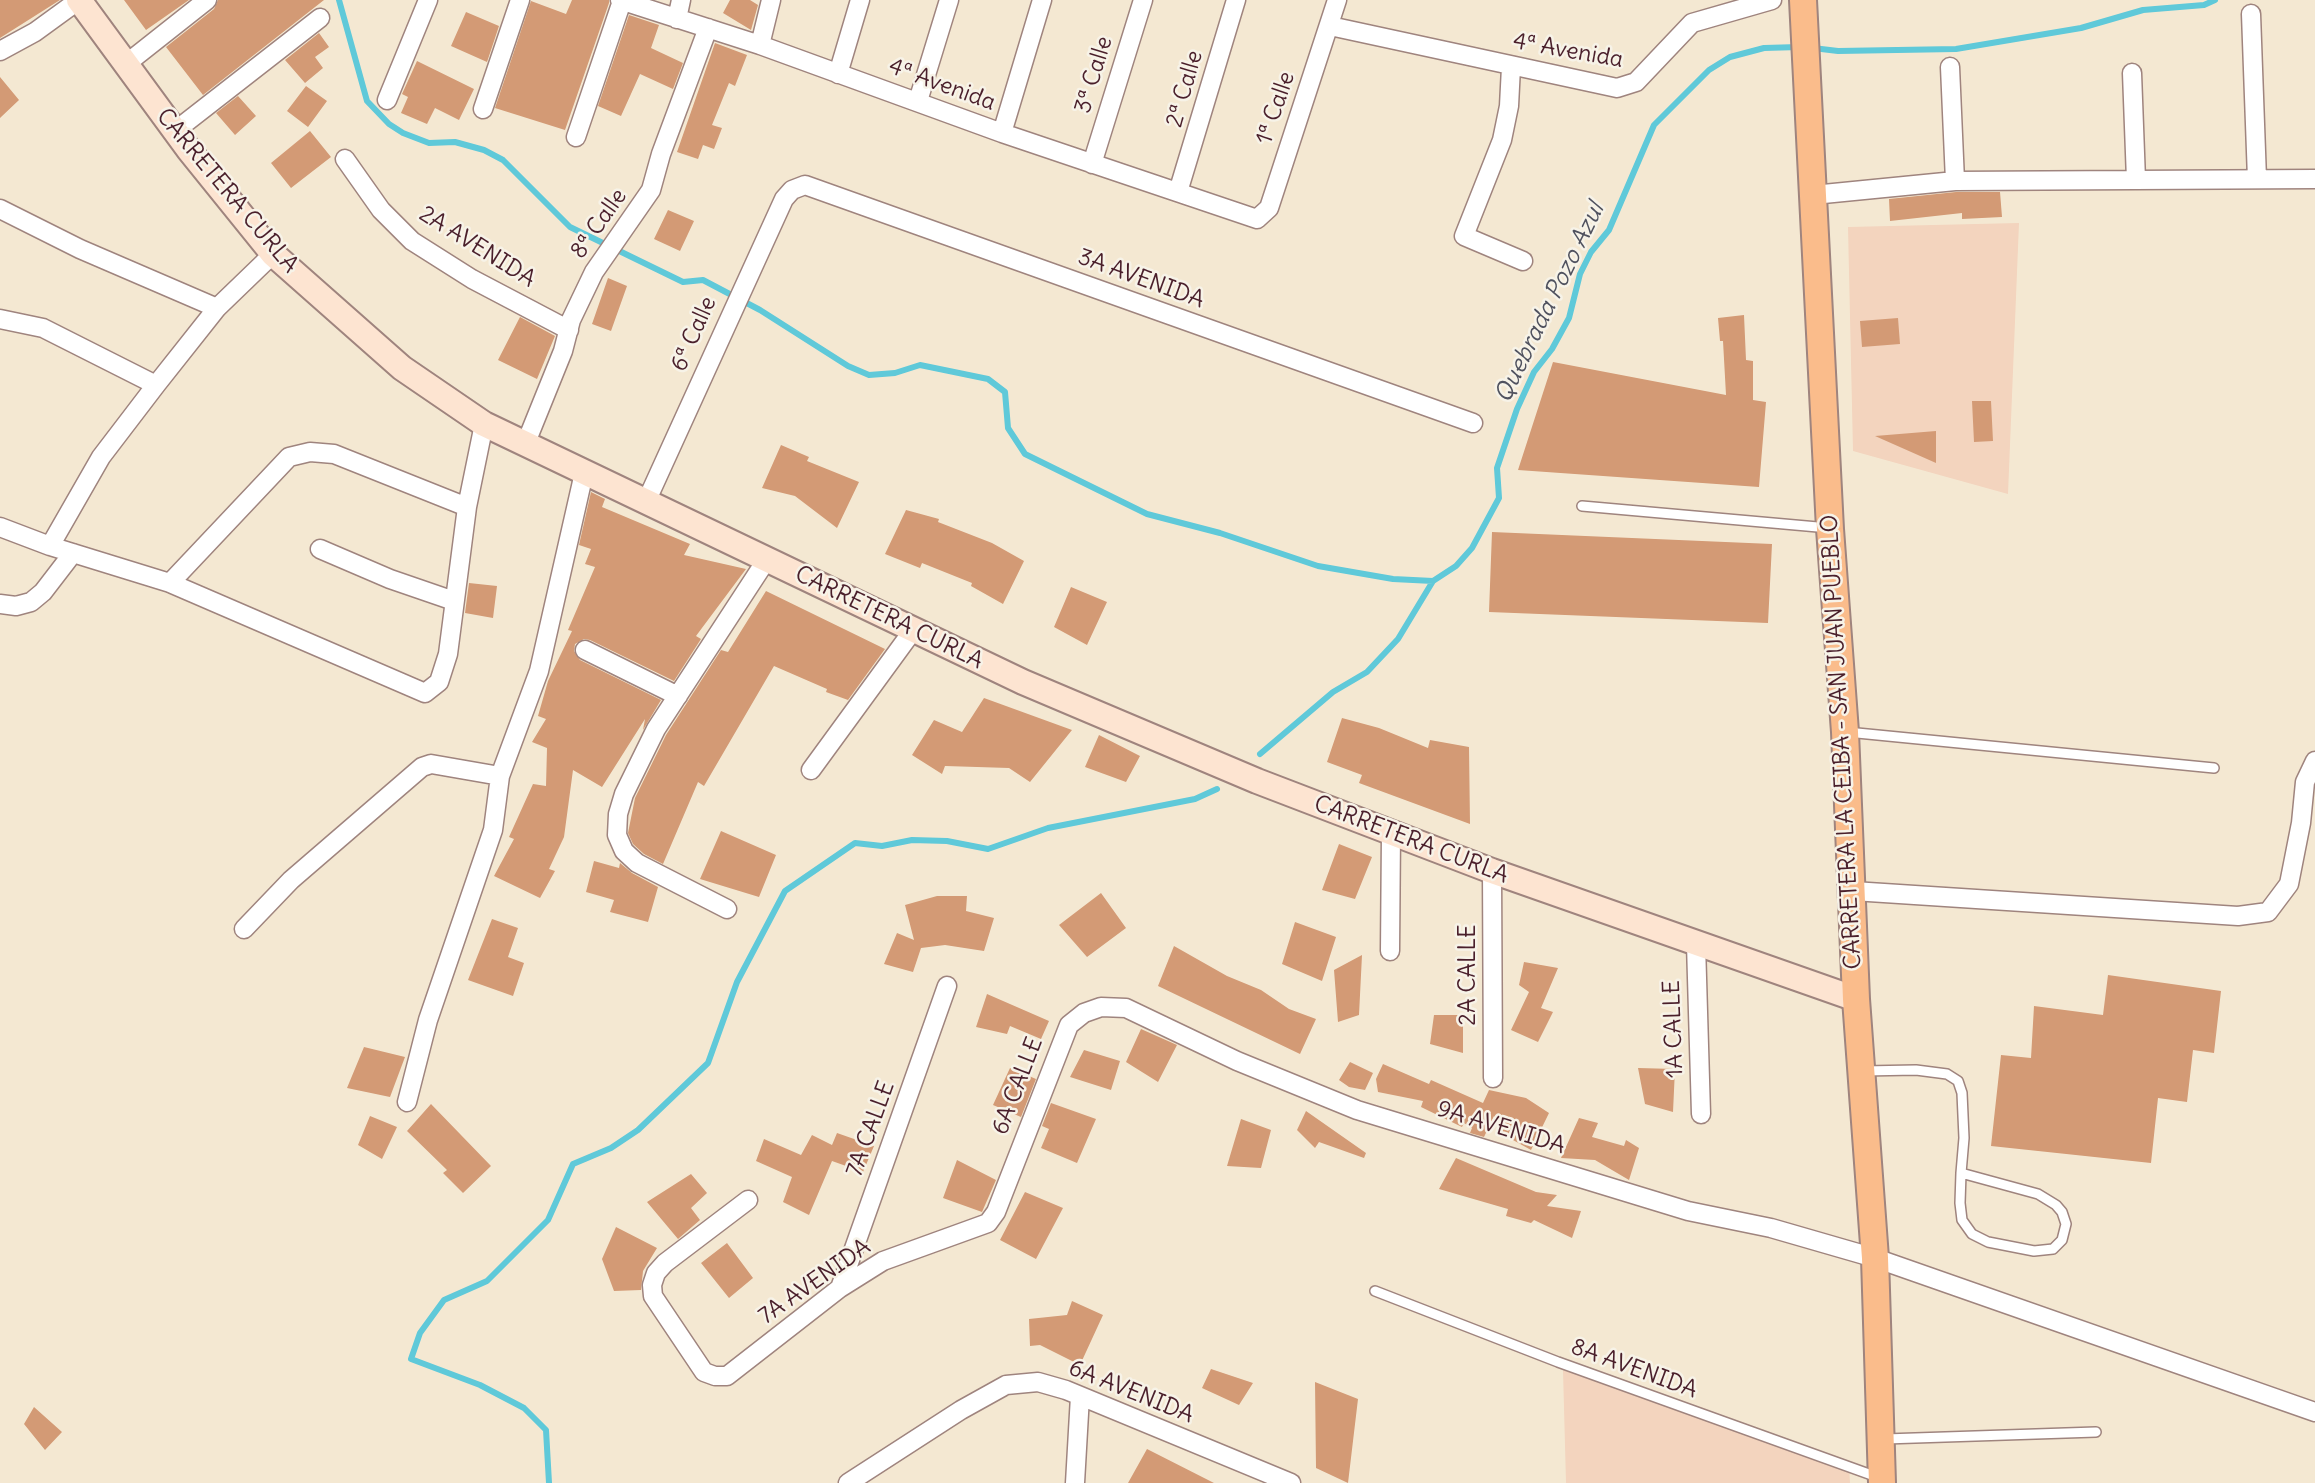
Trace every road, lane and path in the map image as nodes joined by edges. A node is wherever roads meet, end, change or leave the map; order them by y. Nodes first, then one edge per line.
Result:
1 (79, 0) edge
2 (207, 0) edge
3 (428, 0) edge
4 (520, 0) edge
5 (621, 0) edge
6 (681, 0) edge
7 (771, 0) edge
8 (860, 0) edge
9 (949, 0) edge
10 (1042, 0) edge
11 (1143, 0) edge
12 (1236, 0) edge
13 (1337, 0) edge
14 (1772, 0) edge
15 (1804, 0) edge
16 (2251, 14) dead end
17 (320, 18) dead end
18 (677, 19) junction
19 (1330, 26) junction
20 (708, 28) junction
21 (760, 45) junction
22 (0, 51) edge
23 (126, 64) junction
24 (1511, 67) junction
25 (1950, 67) dead end
26 (2132, 73) dead end
27 (838, 74) junction
28 (387, 100) dead end
29 (918, 101) junction
30 (483, 109) dead end
31 (175, 131) junction
32 (1002, 134) junction
33 (576, 137) dead end
34 (345, 159) dead end
35 (1092, 164) junction
36 (2257, 179) junction
37 (2315, 179) edge
38 (2136, 180) junction
39 (1955, 181) junction
40 (792, 190) joint
41 (1178, 192) junction
42 (1813, 195) junction
43 (0, 209) edge
44 (1248, 218) joint
45 (273, 254) junction
46 (1524, 261) dead end
47 (217, 309) junction
48 (0, 319) edge
49 (569, 330) junction
50 (156, 384) junction
51 (484, 424) junction
52 (1473, 424) dead end
53 (525, 445) junction
54 (584, 473) junction
55 (646, 502) junction
56 (1583, 506) dead end
57 (467, 507) junction
58 (0, 527) edge
59 (1830, 529) junction
60 (50, 546) junction
61 (320, 549) dead end
62 (73, 553) junction
63 (767, 559) junction
64 (170, 583) junction
65 (454, 601) junction
66 (0, 604) edge
67 (914, 629) junction
68 (584, 650) dead end
69 (678, 696) junction
70 (1845, 732) junction
71 (2315, 761) edge
72 (2214, 768) dead end
73 (811, 770) dead end
74 (500, 776) junction
75 (1391, 833) junction
76 (1492, 872) junction
77 (1853, 891) junction
78 (727, 909) dead end
79 (244, 929) dead end
80 (1696, 944) junction
81 (1390, 951) dead end
82 (947, 986) dead end
83 (1856, 999) junction
84 (1126, 1009) joint
85 (1862, 1071) junction
86 (1493, 1078) dead end
87 (407, 1102) dead end
88 (1701, 1114) dead end
89 (1961, 1173) junction
90 (748, 1200) dead end
91 (988, 1223) joint
92 (1875, 1258) junction
93 (840, 1288) junction
94 (1375, 1291) dead end
95 (1080, 1396) junction
96 (2315, 1412) edge
97 (2096, 1432) dead end
98 (1881, 1439) junction
99 (1882, 1481) edge
100 (848, 1483) edge
101 (1075, 1483) edge
102 (1291, 1483) edge

1 - 22 street
1 - 23 main road, CARRETERA CURLA
2 - 23 street
3 - 28 street
4 - 30 street
5 - 18 street, 4ª Avenida
5 - 33 street
6 - 18 street
7 - 21 street
8 - 27 street
9 - 29 street
10 - 32 street
11 - 35 street, 3ª Calle
12 - 41 street, 2ª Calle
13 - 19 street, 1ª Calle
14 - 24 street, 4ª Avenida
15 - 42 main road, CARRETERA LA CEIBA - SAN JUAN PUEBLO
16 - 36 street
17 - 31 street
18 - 20 street, 4ª Avenida
19 - 24 street, 4ª Avenida
19 - 44 street, 1ª Calle
20 - 21 street, 4ª Avenida
20 - 49 street, 8ª Calle
21 - 27 street, 4ª Avenida
23 - 31 main road, CARRETERA CURLA
24 - 46 street
25 - 39 street
26 - 38 street
27 - 29 street, 4ª Avenida
29 - 32 street, 4ª Avenida
31 - 45 main road, CARRETERA CURLA
32 - 35 street, 4ª Avenida
34 - 49 street, 2A AVENIDA
35 - 41 street, 4ª Avenida
36 - 37 street
36 - 38 street
38 - 39 street
39 - 42 street
40 - 52 street, 3A AVENIDA
40 - 55 street, 6ª Calle
41 - 44 street, 4ª Avenida
42 - 59 main road, CARRETERA LA CEIBA - SAN JUAN PUEBLO
43 - 47 street
45 - 47 street
45 - 51 main road, CARRETERA CURLA
47 - 50 street
48 - 50 street
49 - 53 street, 8ª Calle
50 - 60 street
51 - 53 main road, CARRETERA CURLA
51 - 57 street
53 - 54 main road, CARRETERA CURLA
54 - 55 main road, CARRETERA CURLA
54 - 74 street
55 - 63 main road, CARRETERA CURLA
56 - 59 lane
57 - 64 street
57 - 65 street
58 - 60 street
59 - 70 main road, CARRETERA LA CEIBA - SAN JUAN PUEBLO
60 - 62 street
61 - 65 street
62 - 64 street
62 - 66 street
63 - 67 main road, CARRETERA CURLA
63 - 69 street
64 - 65 street
67 - 73 street
67 - 75 main road, CARRETERA CURLA
68 - 69 street
69 - 78 street
70 - 72 lane
70 - 77 main road, CARRETERA LA CEIBA - SAN JUAN PUEBLO
71 - 77 street
74 - 79 street
74 - 87 street
75 - 76 main road, CARRETERA CURLA
75 - 81 street
76 - 80 main road, CARRETERA CURLA
76 - 86 street, 2A CALLE
77 - 83 main road, CARRETERA LA CEIBA - SAN JUAN PUEBLO
80 - 83 main road, CARRETERA CURLA
80 - 88 street, 1A CALLE
82 - 93 street, 7A CALLE
83 - 85 main road, CARRETERA LA CEIBA - SAN JUAN PUEBLO
84 - 91 street, 6A CALLE
84 - 92 street, 9A AVENIDA
85 - 89 lane
85 - 92 main road, CARRETERA LA CEIBA - SAN JUAN PUEBLO
89 - 89 lane
90 - 93 street, 7A AVENIDA
91 - 93 street, 7A AVENIDA
92 - 96 street, 9A AVENIDA
92 - 98 main road, CARRETERA LA CEIBA - SAN JUAN PUEBLO
94 - 99 lane, 8A AVENIDA
95 - 100 street, 6A AVENIDA
95 - 101 street
95 - 102 street, 6A AVENIDA
97 - 98 lane
98 - 99 main road, CARRETERA LA CEIBA - SAN JUAN PUEBLO

